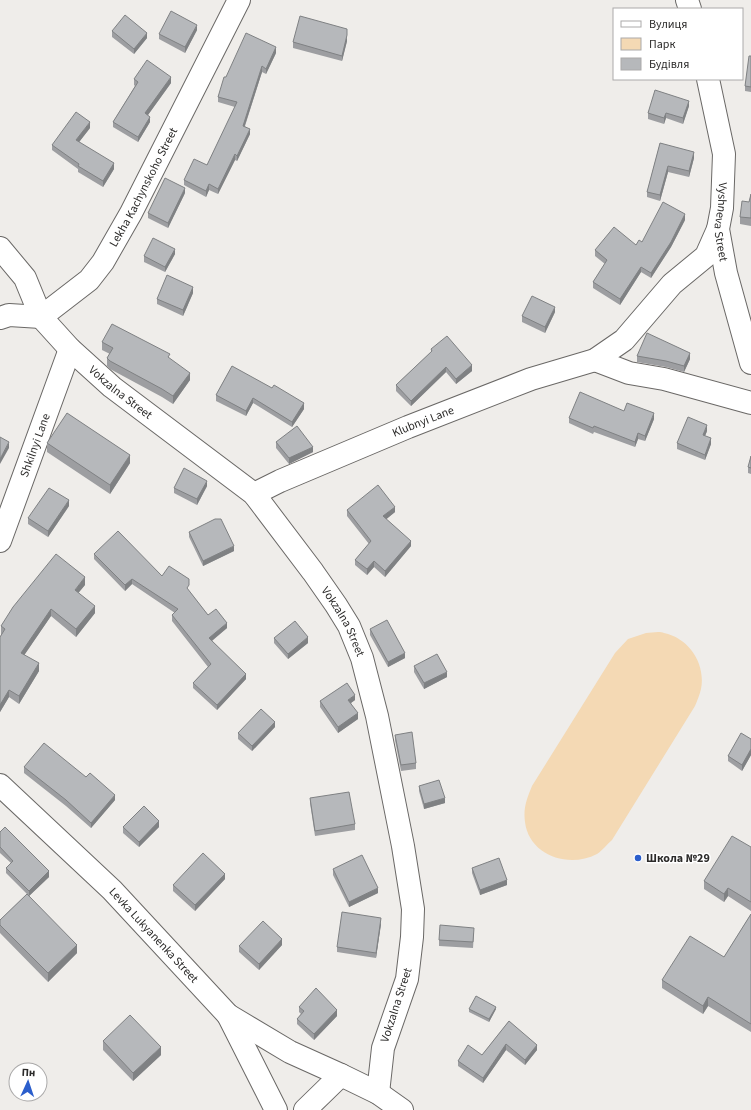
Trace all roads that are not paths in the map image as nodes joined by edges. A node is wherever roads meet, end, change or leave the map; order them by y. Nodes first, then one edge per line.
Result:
1 (239, 0) edge
2 (708, 80) edge
3 (718, 229) junction
4 (0, 248) edge
5 (41, 317) junction
6 (0, 318) edge
7 (70, 350) junction
8 (595, 360) junction
9 (751, 363) edge
10 (751, 403) edge
11 (254, 494) junction
12 (0, 541) edge
13 (0, 785) edge
14 (228, 1015) junction
15 (341, 1075) junction
16 (378, 1093) junction
17 (276, 1110) edge
18 (305, 1110) edge
19 (402, 1110) edge

1 - 5 street, Lekha Kachynskoho Street
2 - 3 street, Vyshneva Street
3 - 8 street, Klubnyi Lane
3 - 9 street, Vyshneva Street
4 - 5 street, Vokzalna Street
5 - 6 street
5 - 7 street, Vokzalna Street
7 - 11 street, Vokzalna Street
7 - 12 street, Shkilnyi Lane
8 - 10 street
8 - 11 street, Klubnyi Lane
11 - 16 street, Vokzalna Street
13 - 14 street, Levka Lukyanenka Street
14 - 15 street
14 - 17 street, Levka Lukyanenka Street
15 - 16 street
15 - 18 street
16 - 19 street

